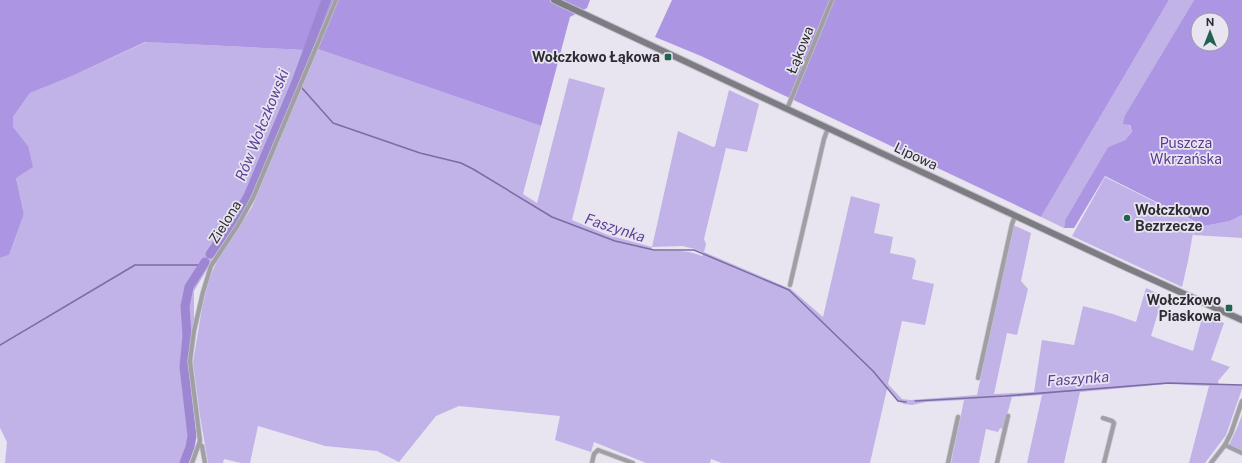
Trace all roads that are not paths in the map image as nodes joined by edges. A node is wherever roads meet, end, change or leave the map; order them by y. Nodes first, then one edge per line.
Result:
1 (336, 0) edge
2 (554, 0) edge
3 (832, 0) edge
4 (787, 109) junction
5 (828, 128) junction
6 (1015, 216) junction
7 (790, 285) dead end
8 (1242, 320) edge
9 (978, 378) dead end
10 (1242, 401) edge
11 (1008, 416) dead end
12 (958, 417) dead end
13 (1103, 418) dead end
14 (199, 444) junction
15 (1224, 444) junction
16 (1242, 452) edge
17 (192, 463) edge
18 (205, 463) edge
19 (592, 463) edge
20 (633, 463) edge
21 (948, 463) edge
22 (997, 463) edge
23 (1104, 463) edge
24 (1211, 463) edge

1 - 14 street, Zielona
2 - 4 street, Lipowa
3 - 4 street, Łąkowa
4 - 5 street, Lipowa
5 - 6 street, Lipowa
5 - 7 street
6 - 8 street, Lipowa
6 - 9 street
10 - 15 street
11 - 22 street
12 - 21 street
13 - 23 street
14 - 17 street, Zielona
14 - 18 street, Zielona
15 - 16 street
15 - 24 street
19 - 20 street

